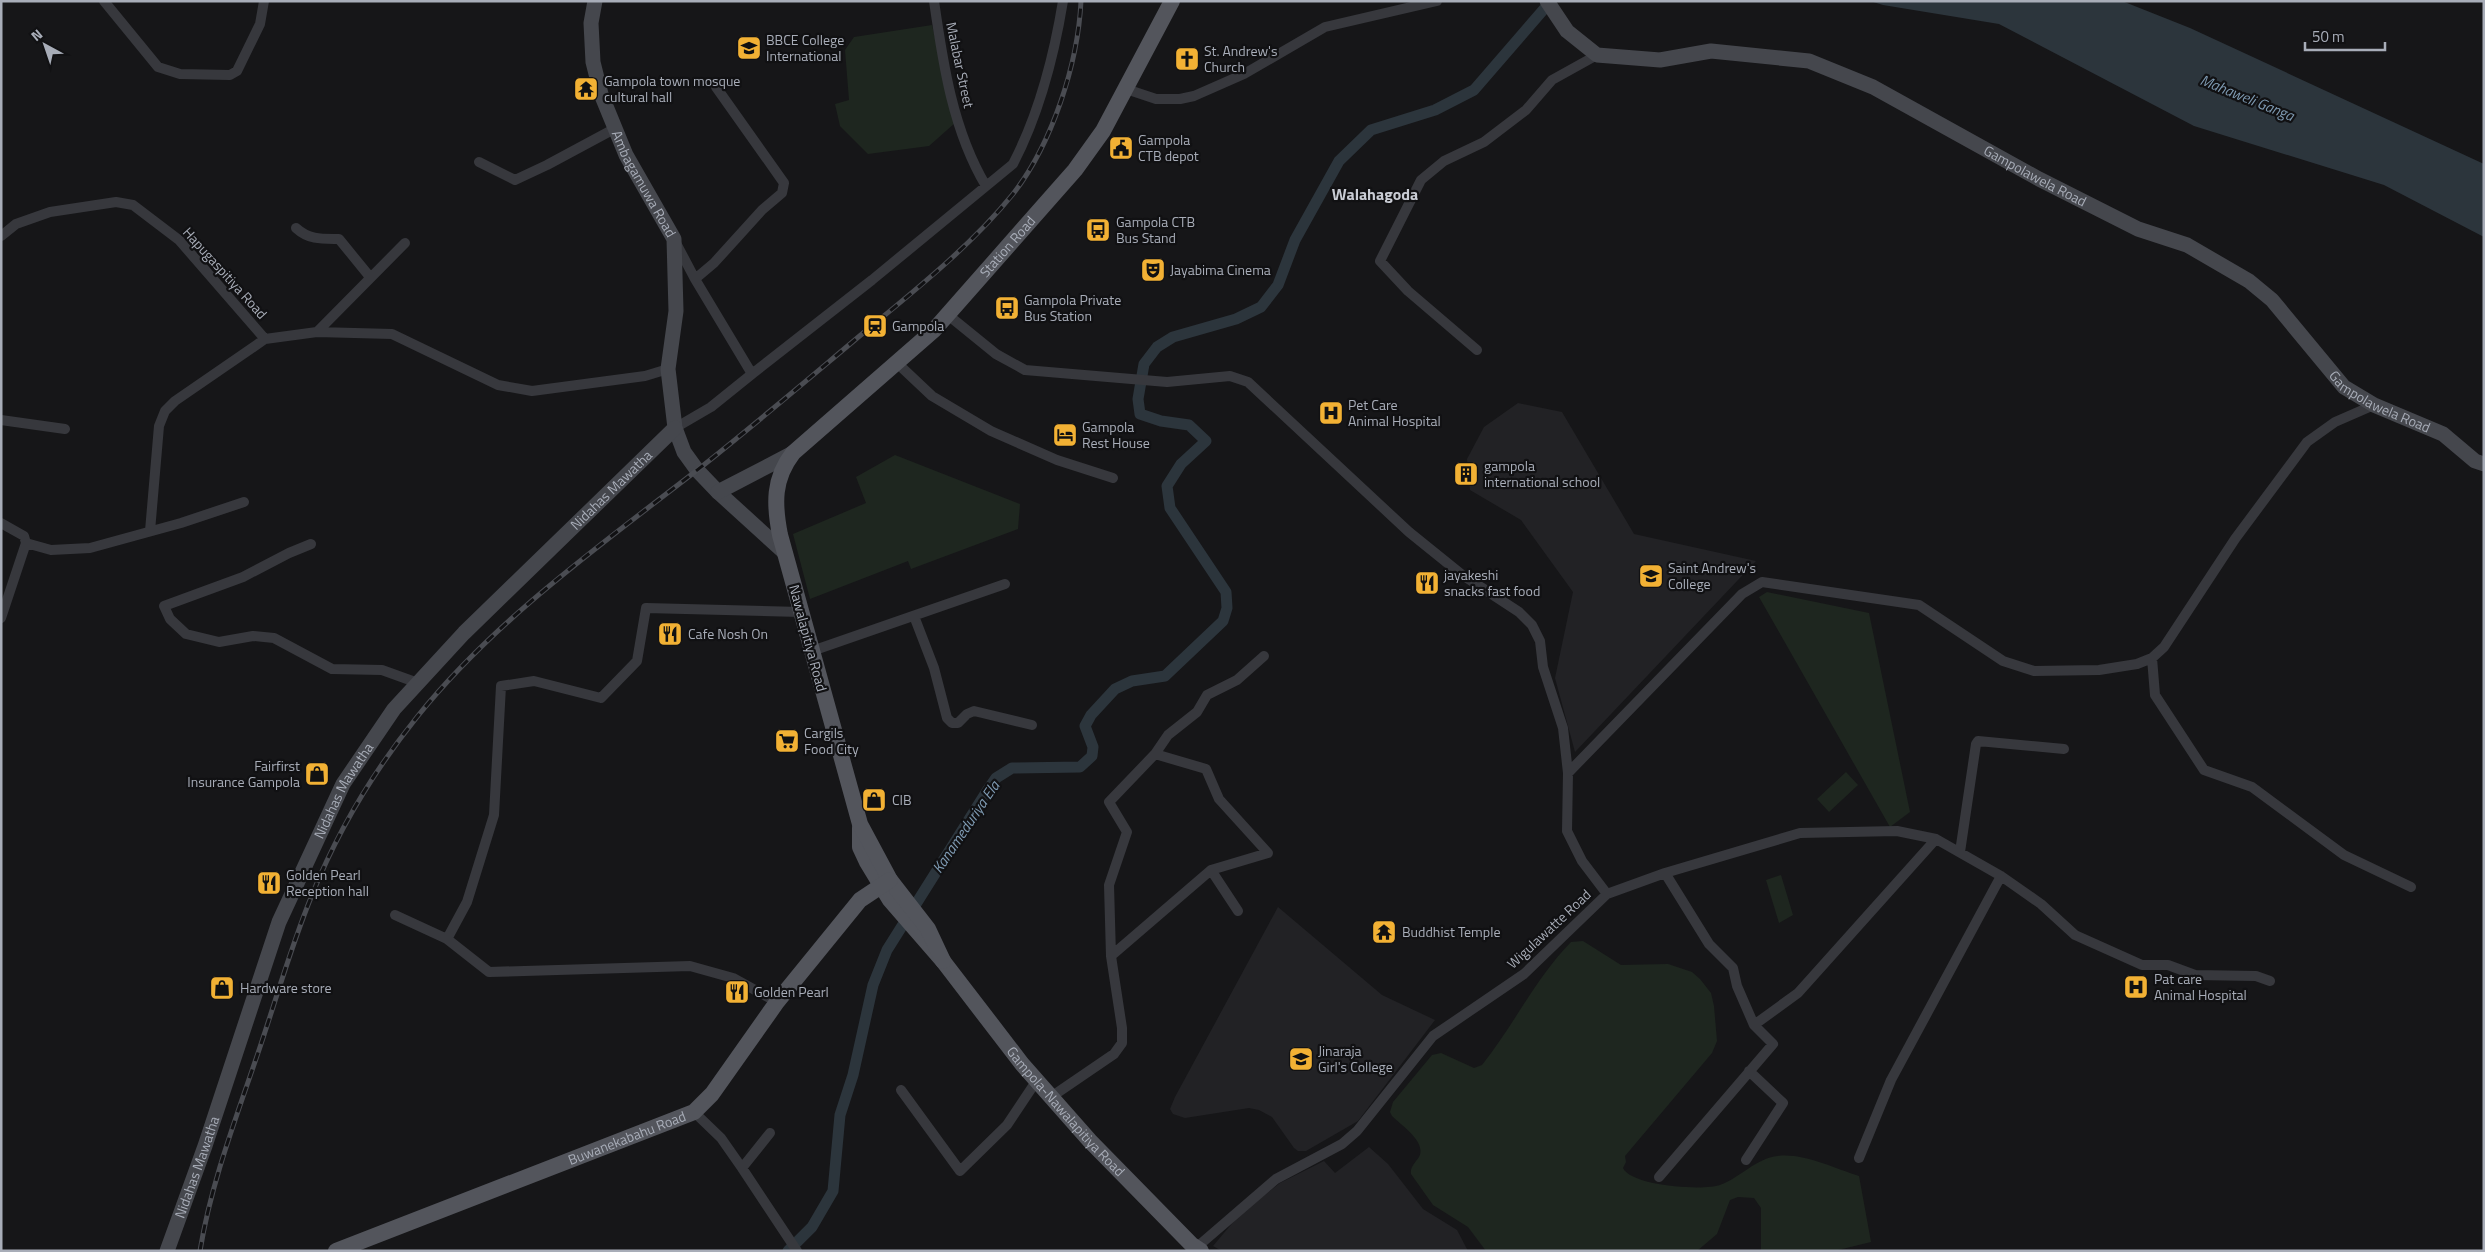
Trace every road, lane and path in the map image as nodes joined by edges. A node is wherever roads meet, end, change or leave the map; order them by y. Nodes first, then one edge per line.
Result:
1 (104, 1) edge
2 (264, 1) edge
3 (595, 1) edge
4 (934, 1) edge
5 (1063, 1) edge
6 (1172, 1) edge
7 (1437, 1) edge
8 (1547, 1) edge
9 (1597, 55) junction
10 (716, 88) dead end
11 (1126, 89) junction
12 (614, 129) junction
13 (479, 162) dead end
14 (986, 186) junction
15 (296, 228) dead end
16 (1, 236) edge
17 (674, 239) junction
18 (405, 243) dead end
19 (370, 277) junction
20 (695, 279) junction
21 (948, 315) junction
22 (317, 332) junction
23 (266, 339) junction
24 (1477, 350) dead end
25 (898, 363) junction
26 (668, 369) junction
27 (752, 374) junction
28 (2374, 405) junction
29 (1, 420) edge
30 (675, 428) junction
31 (66, 429) dead end
32 (793, 453) junction
33 (2484, 464) edge
34 (1113, 478) dead end
35 (718, 492) junction
36 (244, 502) dead end
37 (1, 522) edge
38 (150, 531) junction
39 (26, 542) junction
40 (311, 544) dead end
41 (785, 552) junction
42 (1005, 584) dead end
43 (801, 612) junction
44 (914, 616) junction
45 (1, 618) edge
46 (812, 652) junction
47 (1264, 656) dead end
48 (2152, 658) junction
49 (418, 683) junction
50 (1032, 726) dead end
51 (2064, 749) dead end
52 (1155, 754) junction
53 (1568, 773) junction
54 (1936, 839) junction
55 (1960, 852) junction
56 (1211, 870) junction
57 (1664, 873) junction
58 (2001, 876) junction
59 (886, 884) junction
60 (2411, 887) dead end
61 (1607, 894) junction
62 (1238, 911) dead end
63 (395, 915) dead end
64 (446, 939) junction
65 (1111, 956) junction
66 (943, 961) joint
67 (2270, 981) dead end
68 (778, 1002) junction
69 (1754, 1025) junction
70 (1749, 1071) junction
71 (1037, 1080) junction
72 (901, 1090) dead end
73 (1051, 1097) junction
74 (694, 1112) junction
75 (770, 1133) dead end
76 (1858, 1158) dead end
77 (1746, 1160) dead end
78 (742, 1168) junction
79 (1659, 1177) dead end
80 (1194, 1248) edge
81 (167, 1251) edge
82 (336, 1251) edge
83 (797, 1251) edge

1 - 2 street
3 - 12 street, Ambagamuwa Road
4 - 14 street, Malabar Street
5 - 14 street
6 - 11 main road, Station Road
7 - 11 street
8 - 9 street
9 - 24 street
9 - 28 street, Gampolawela Road
10 - 20 street
11 - 21 main road, Station Road
12 - 13 street
12 - 17 street, Ambagamuwa Road
14 - 27 street
15 - 19 street
16 - 23 street, Hapugaspitiya Road
17 - 20 street
17 - 26 street, Ambagamuwa Road
18 - 19 street
19 - 22 street
20 - 27 street
21 - 25 main road, Station Road
21 - 53 street
22 - 23 street, Hapugaspitiya Road
22 - 26 street, Hapugaspitiya Road
23 - 38 street
25 - 32 main road, Station Road
25 - 34 street
26 - 30 street
27 - 30 street
28 - 33 street, Gampolawela Road
28 - 48 street
29 - 31 street
30 - 35 street
30 - 49 street, Nidahas Mawatha
32 - 35 street
32 - 41 main road, Nawalapitiya Road
35 - 41 street
36 - 38 street
37 - 39 street
38 - 39 street
39 - 45 street
40 - 49 street
41 - 43 main road, Nawalapitiya Road
42 - 44 street
43 - 46 main road, Nawalapitiya Road
43 - 64 street
44 - 46 street
44 - 50 street
46 - 59 main road, Nawalapitiya Road
47 - 52 street
48 - 53 street
48 - 60 street
49 - 81 street, Nidahas Mawatha
51 - 55 street
52 - 56 street
52 - 65 street
53 - 61 street
54 - 55 street, Wigulawatte Road
54 - 57 street, Wigulawatte Road
54 - 69 street
55 - 58 street, Wigulawatte Road
56 - 62 street
56 - 65 street
57 - 61 street, Wigulawatte Road
57 - 69 street
58 - 67 street, Wigulawatte Road
58 - 76 street
59 - 66 main road, Nawalapitiya Road
59 - 68 main road, Buwanekabahu Road
61 - 80 street, Wigulawatte Road
63 - 64 street
64 - 68 street
65 - 73 street
66 - 71 main road, Gampola-Nawalapitiya Road
68 - 74 main road, Buwanekabahu Road
69 - 70 street
70 - 77 street
70 - 79 street
71 - 72 street
71 - 73 main road, Gampola-Nawalapitiya Road
73 - 80 main road, Gampola-Nawalapitiya Road
74 - 78 street
74 - 82 main road, Buwanekabahu Road
75 - 78 street
78 - 83 street

